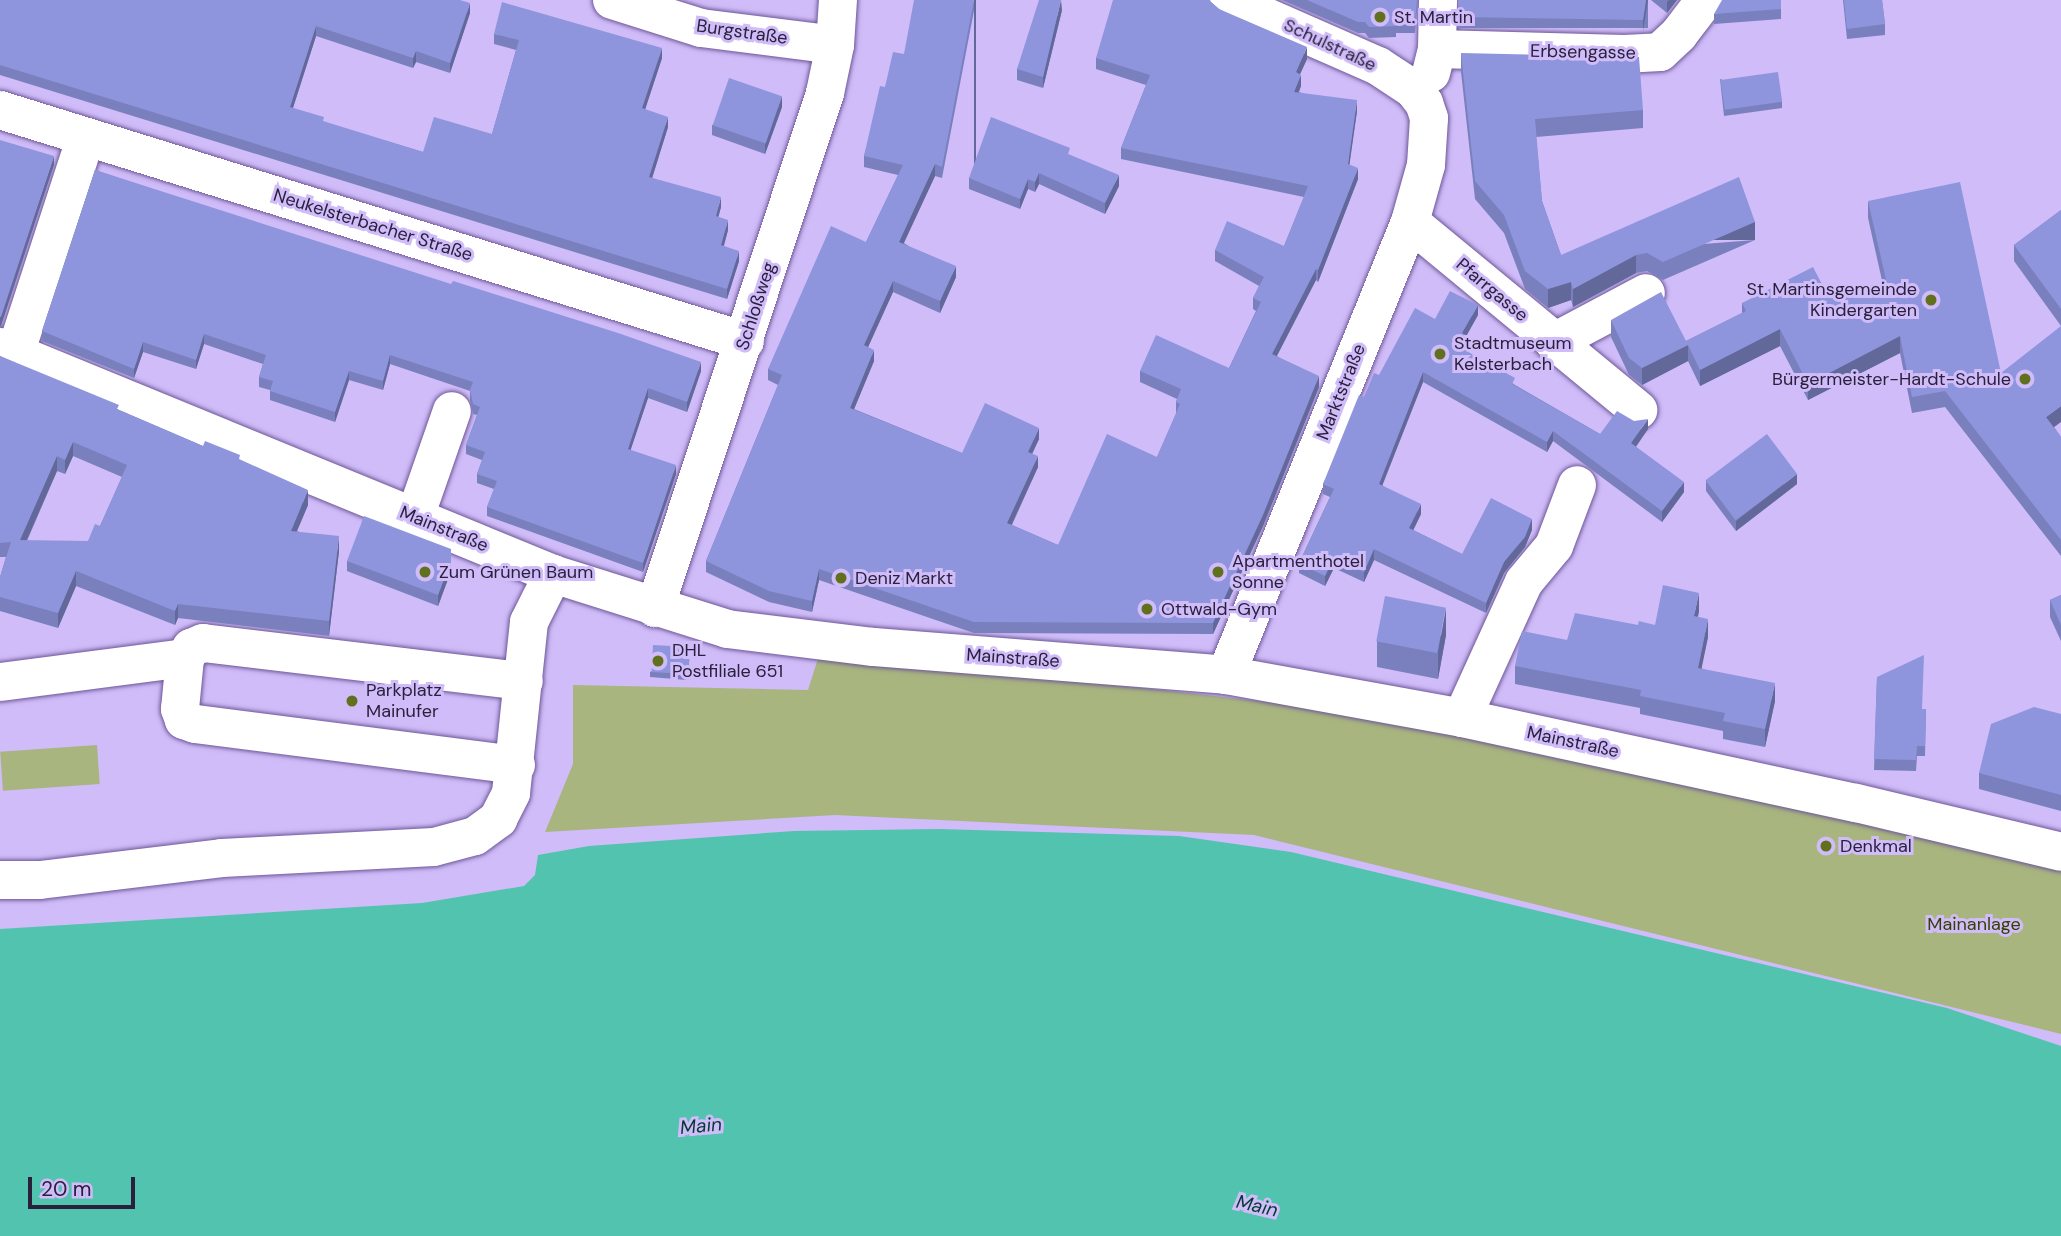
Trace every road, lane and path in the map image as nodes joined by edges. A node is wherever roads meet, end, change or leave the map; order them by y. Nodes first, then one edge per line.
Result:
1 (612, 0) edge
2 (838, 0) edge
3 (1228, 0) edge
4 (1438, 0) edge
5 (1705, 0) edge
6 (835, 45) junction
7 (1437, 49) junction
8 (1424, 103) junction
9 (0, 110) edge
10 (86, 137) junction
11 (1410, 222) junction
12 (1646, 293) dead end
13 (745, 341) junction
14 (1554, 342) junction
15 (8, 351) edge
16 (1638, 410) dead end
17 (452, 411) dead end
18 (1577, 485) dead end
19 (415, 517) junction
20 (553, 574) junction
21 (655, 608) junction
22 (184, 659) junction
23 (1226, 675) junction
24 (524, 681) junction
25 (0, 682) edge
26 (1462, 718) junction
27 (516, 765) junction
28 (2061, 852) edge
29 (0, 880) edge

1 - 6 street, Burgstraße
2 - 6 street, Schloßweg
3 - 8 street, Schulstraße
4 - 7 street, Marktstraße
5 - 7 street, Erbsengasse
6 - 13 street, Schloßweg
7 - 8 street, Marktstraße
8 - 11 street, Marktstraße
9 - 10 street, Neukelsterbacher Straße
10 - 13 street, Neukelsterbacher Straße
10 - 15 street
11 - 14 street, Pfarrgasse
11 - 23 street, Marktstraße
12 - 14 street
13 - 21 street, Schloßweg
14 - 16 street, Pfarrgasse
15 - 19 street, Mainstraße
17 - 19 street
18 - 26 street
19 - 20 street, Mainstraße
20 - 21 street, Mainstraße
20 - 24 street
21 - 23 street, Mainstraße
22 - 24 street
22 - 25 street
22 - 27 street
23 - 26 street, Mainstraße
24 - 27 street
26 - 28 street, Mainstraße
27 - 29 street

